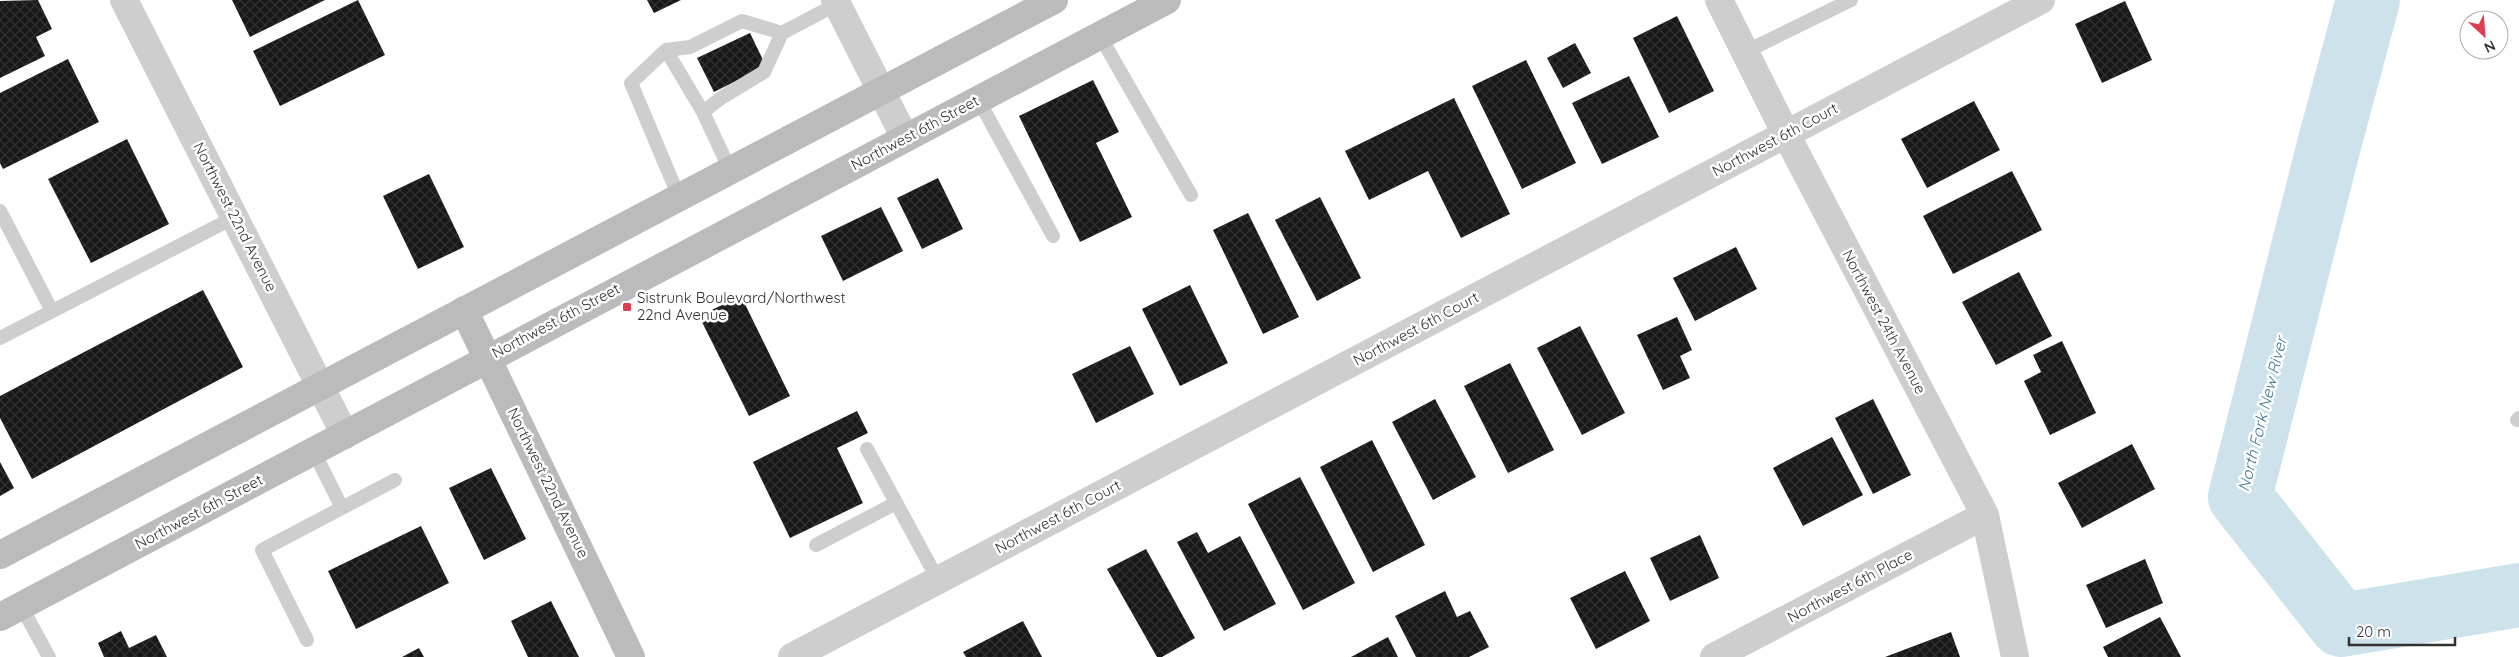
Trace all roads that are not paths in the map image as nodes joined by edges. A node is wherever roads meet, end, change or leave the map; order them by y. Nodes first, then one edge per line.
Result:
1 (124, 0) edge
2 (1054, 0) edge
3 (1167, 0) edge
4 (1719, 0) edge
5 (1851, 0) edge
6 (2041, 0) edge
7 (836, 2) edge
8 (1834, 4) edge
9 (782, 32) junction
10 (1100, 36) junction
11 (666, 50) junction
12 (1745, 52) junction
13 (881, 91) junction
14 (978, 100) junction
15 (703, 112) junction
16 (1786, 134) junction
17 (905, 138) junction
18 (730, 170) junction
19 (1191, 195) dead end
20 (679, 197) junction
21 (0, 211) edge
22 (235, 217) junction
23 (1053, 236) dead end
24 (464, 310) junction
25 (52, 311) junction
26 (0, 338) edge
27 (488, 357) junction
28 (321, 385) junction
29 (345, 435) junction
30 (867, 449) dead end
31 (314, 452) junction
32 (395, 480) dead end
33 (896, 503) junction
34 (342, 508) junction
35 (1985, 515) junction
36 (816, 545) dead end
37 (0, 555) edge
38 (938, 580) junction
39 (10, 611) edge
40 (306, 640) dead end
41 (49, 657) edge
42 (631, 657) edge
43 (792, 657) edge
44 (1714, 657) edge
45 (2015, 657) edge

1 - 22 street, Northwest 22nd Avenue
2 - 13 street
3 - 10 street, Northwest 6th Street
4 - 12 street, Northwest 24th Avenue
5 - 8 lane
6 - 16 street, Northwest 6th Court
7 - 9 lane
7 - 13 street
8 - 12 lane
9 - 11 lane
9 - 15 lane
10 - 14 street, Northwest 6th Street
10 - 19 lane
11 - 15 lane
11 - 20 lane
12 - 16 street, Northwest 24th Avenue
13 - 17 street
13 - 18 street
14 - 17 street, Northwest 6th Street
14 - 23 lane
15 - 18 lane
16 - 35 street, Northwest 24th Avenue
16 - 38 street, Northwest 6th Court
17 - 27 street, Northwest 6th Street
18 - 20 street
20 - 24 street
21 - 25 lane
22 - 25 lane
22 - 28 street, Northwest 22nd Avenue
24 - 27 street, Northwest 22nd Avenue
24 - 28 street
25 - 26 lane
27 - 29 street, Northwest 6th Street
27 - 42 street, Northwest 22nd Avenue
28 - 29 street, Northwest 22nd Avenue
28 - 37 street
29 - 31 street, Northwest 6th Street
30 - 33 lane
31 - 34 lane
31 - 39 street, Northwest 6th Street
32 - 34 lane
33 - 36 lane
33 - 38 lane
34 - 40 lane
35 - 44 street, Northwest 6th Place
35 - 45 street, Northwest 24th Avenue
38 - 43 street, Northwest 6th Court
39 - 41 lane

